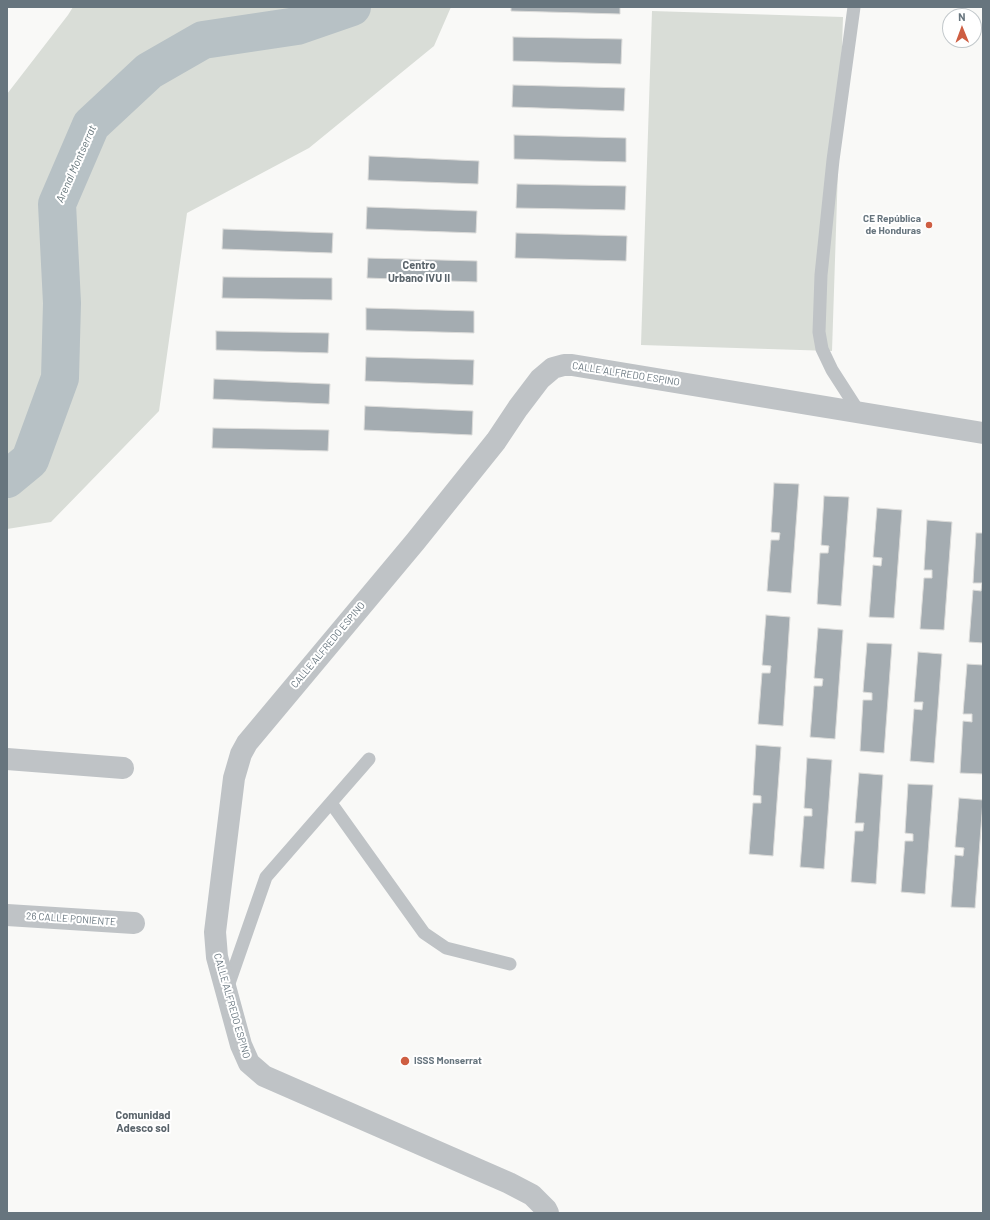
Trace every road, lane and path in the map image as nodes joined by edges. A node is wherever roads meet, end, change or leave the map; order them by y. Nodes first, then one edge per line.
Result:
1 (854, 7) edge
2 (859, 412) junction
3 (983, 433) edge
4 (7, 759) edge
5 (369, 759) dead end
6 (123, 768) dead end
7 (331, 802) junction
8 (7, 915) edge
9 (134, 923) dead end
10 (510, 964) dead end
11 (227, 991) junction
12 (548, 1213) edge

1 - 2 lane
2 - 3 street, CALLE ALFREDO ESPINO
2 - 11 street, CALLE ALFREDO ESPINO
4 - 6 street
5 - 7 lane
7 - 10 lane
7 - 11 lane
8 - 9 street, 26 CALLE PONIENTE
11 - 12 street, CALLE ALFREDO ESPINO

